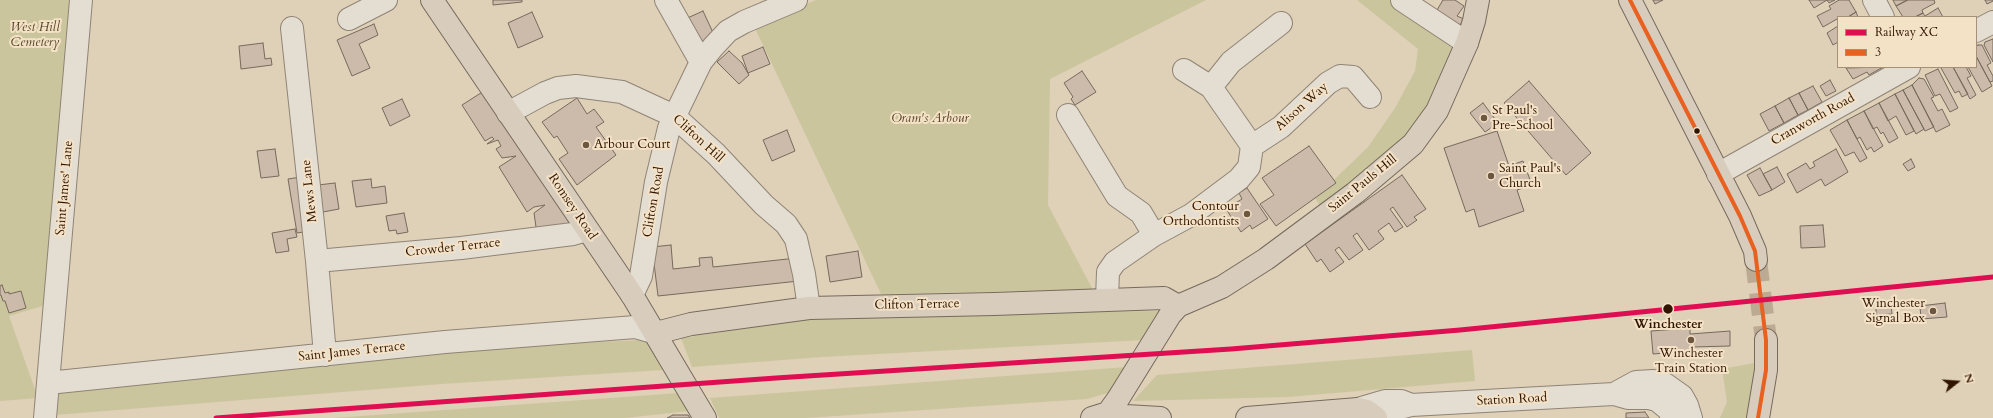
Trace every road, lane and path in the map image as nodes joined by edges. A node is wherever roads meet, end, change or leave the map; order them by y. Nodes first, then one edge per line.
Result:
1 (81, 0) edge
2 (386, 0) edge
3 (432, 0) edge
4 (666, 0) edge
5 (796, 0) edge
6 (1402, 0) edge
7 (1478, 0) edge
8 (1630, 0) edge
9 (1874, 0) edge
10 (1882, 16) edge
11 (349, 19) dead end
12 (1993, 22) edge
13 (1281, 23) dead end
14 (292, 28) dead end
15 (1977, 30) edge
16 (1467, 43) junction
17 (701, 62) junction
18 (1907, 68) edge
19 (1184, 70) dead end
20 (1211, 87) junction
21 (1370, 97) dead end
22 (508, 114) junction
23 (1068, 115) dead end
24 (674, 116) junction
25 (1252, 146) junction
26 (1718, 174) junction
27 (587, 230) junction
28 (1154, 235) junction
29 (317, 260) junction
30 (1756, 260) tunnel mouth
31 (632, 295) junction
32 (1107, 299) junction
33 (809, 308) junction
34 (1174, 310) junction
35 (656, 333) junction
36 (1766, 340) tunnel mouth
37 (325, 355) junction
38 (48, 383) junction
39 (1614, 394) junction
40 (1411, 405) junction
41 (1367, 414) edge
42 (703, 415) edge
43 (1100, 415) edge
44 (45, 418) edge
45 (1160, 418) edge
46 (1247, 418) edge
47 (1389, 418) edge
48 (1672, 418) edge
49 (1691, 418) edge
50 (1758, 418) edge

1 - 38 street, Saint James' Lane
2 - 11 street
3 - 22 main road, Romsey Road
4 - 17 street
5 - 17 street, Clifton Road
6 - 16 street
7 - 16 main road, Saint Pauls Hill
8 - 26 main road
9 - 10 street
12 - 15 street
13 - 20 street
14 - 29 street, Mews Lane
16 - 34 main road, Saint Pauls Hill
17 - 24 street, Clifton Road
18 - 26 street, Cranworth Road
19 - 20 street
20 - 25 street
21 - 25 street, Alison Way
22 - 24 street, Clifton Hill
22 - 27 main road, Romsey Road
23 - 28 street
24 - 31 street, Clifton Road
24 - 33 street, Clifton Hill
25 - 28 street
26 - 30 main road
27 - 29 street, Crowder Terrace
27 - 31 main road, Romsey Road
28 - 32 street
29 - 37 street, Mews Lane
31 - 35 main road, Romsey Road
32 - 33 main road, Clifton Terrace
32 - 34 main road, Clifton Terrace
33 - 35 main road, Clifton Terrace
34 - 43 main road
35 - 37 street, Saint James Terrace
35 - 42 main road, Romsey Road
36 - 50 main road
37 - 38 street, Saint James Terrace
38 - 44 street, Saint James' Lane
39 - 40 street, Station Road
39 - 48 street
39 - 49 street
40 - 41 street, Station Road
40 - 47 street, Station Road
41 - 46 main road, Station Road
43 - 45 main road

